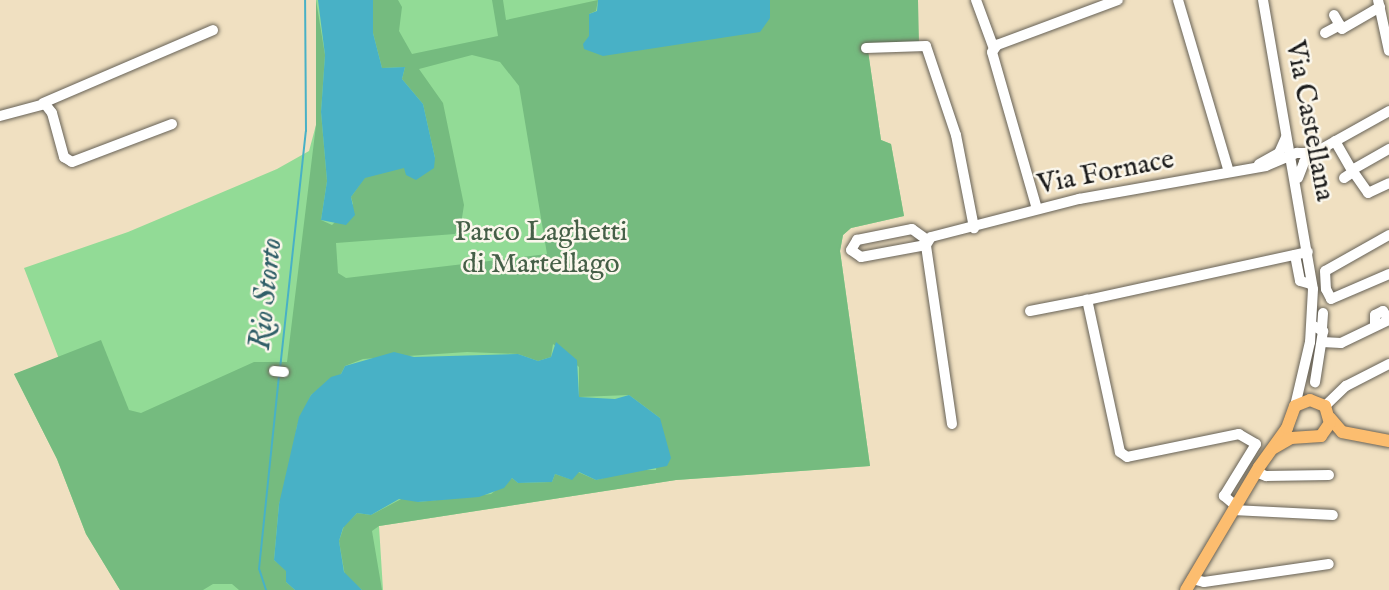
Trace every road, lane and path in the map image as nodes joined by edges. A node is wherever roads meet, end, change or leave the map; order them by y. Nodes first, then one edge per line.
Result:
1 (976, 0) edge
2 (1118, 0) edge
3 (1178, 0) edge
4 (1263, 0) edge
5 (1379, 4) edge
6 (213, 30) dead end
7 (1325, 33) dead end
8 (866, 48) dead end
9 (994, 49) junction
10 (1389, 51) edge
11 (43, 103) junction
12 (1389, 111) edge
13 (0, 116) edge
14 (172, 124) dead end
15 (1286, 126) junction
16 (1335, 141) junction
17 (1389, 149) edge
18 (1309, 154) junction
19 (1292, 156) junction
20 (1280, 158) junction
21 (1229, 172) junction
22 (1350, 173) junction
23 (1297, 182) junction
24 (1389, 183) edge
25 (1037, 209) junction
26 (974, 228) junction
27 (1389, 235) edge
28 (927, 242) junction
29 (1308, 252) junction
30 (1295, 254) junction
31 (1389, 274) edge
32 (1312, 286) junction
33 (1326, 289) junction
34 (1087, 300) junction
35 (1326, 305) junction
36 (1030, 311) dead end
37 (1389, 320) edge
38 (1317, 327) junction
39 (1322, 342) junction
40 (1389, 364) edge
41 (1305, 373) junction
42 (1315, 382) dead end
43 (1295, 406) junction
44 (1324, 408) junction
45 (1290, 420) junction
46 (952, 424) dead end
47 (1355, 436) junction
48 (1310, 439) junction
49 (1389, 441) edge
50 (1274, 448) junction
51 (1256, 472) junction
52 (1329, 475) dead end
53 (1235, 508) junction
54 (1332, 515) dead end
55 (1329, 564) dead end
56 (1189, 584) edge

1 - 9 street
2 - 9 street
3 - 21 street
4 - 15 street, Via Castellana
5 - 7 street
5 - 10 street
6 - 11 street
8 - 26 street
9 - 25 street
11 - 13 street
11 - 14 street
12 - 16 street
15 - 18 street
15 - 19 street, Via Castellana
15 - 20 street
16 - 18 street
16 - 22 street
17 - 22 street
18 - 19 street
18 - 23 street
19 - 20 street
19 - 23 street, Via Castellana
20 - 21 street, Via Fornace
20 - 23 street
21 - 25 street, Via Fornace
22 - 24 street
23 - 29 street, Via Castellana
25 - 26 street, Via Fornace
26 - 28 street, Via Fornace
27 - 33 street
28 - 28 street, Via Fornace
28 - 46 street
29 - 30 street
29 - 32 street, Via Castellana
30 - 32 street
30 - 34 street
31 - 35 street
32 - 33 street
32 - 38 street, Via Castellana
33 - 35 street
34 - 36 street
34 - 53 street
35 - 38 street, Via Castellana
37 - 39 street
38 - 39 street, Via Castellana
38 - 41 street, Via Castellana
39 - 42 street, Via Castellana
40 - 44 street
41 - 43 street, Via Castellana
41 - 44 street, Via Castellana
43 - 44 main road
43 - 45 main road
44 - 47 main road
44 - 48 main road
45 - 48 main road
45 - 50 main road
47 - 48 main road
47 - 49 main road
48 - 50 main road
50 - 51 main road
51 - 52 street
51 - 53 main road
53 - 54 street
53 - 56 main road
55 - 56 street

